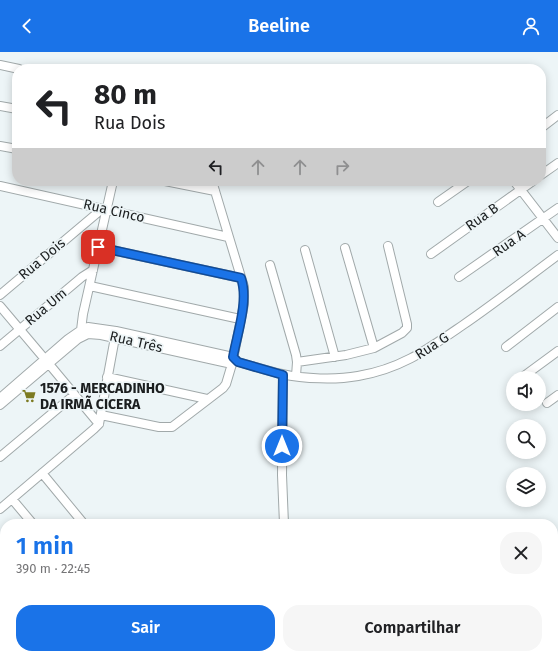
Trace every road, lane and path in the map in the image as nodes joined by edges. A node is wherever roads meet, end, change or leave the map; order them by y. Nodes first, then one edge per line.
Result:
1 (0, 65) edge
2 (12, 68) edge
3 (0, 106) edge
4 (12, 109) edge
5 (558, 115) edge
6 (546, 124) edge
7 (0, 146) edge
8 (12, 148) edge
9 (558, 163) edge
10 (546, 171) edge
11 (0, 186) edge
12 (111, 186) edge
13 (188, 186) edge
14 (213, 186) edge
15 (461, 186) edge
16 (518, 186) edge
17 (526, 186) edge
18 (521, 190) junction
19 (215, 192) junction
20 (438, 202) dead end
21 (558, 208) edge
22 (104, 209) junction
23 (543, 219) junction
24 (228, 237) junction
25 (558, 238) edge
26 (388, 246) dead end
27 (98, 247) junction
28 (345, 248) dead end
29 (306, 250) dead end
30 (431, 254) dead end
31 (558, 255) edge
32 (270, 265) dead end
33 (93, 270) junction
34 (459, 277) dead end
35 (241, 278) junction
36 (90, 286) junction
37 (0, 295) edge
38 (0, 306) edge
39 (558, 307) edge
40 (240, 319) junction
41 (19, 330) junction
42 (82, 333) junction
43 (115, 334) junction
44 (0, 346) edge
45 (506, 347) dead end
46 (374, 348) junction
47 (558, 351) edge
48 (335, 357) junction
49 (47, 361) junction
50 (234, 361) junction
51 (297, 362) junction
52 (531, 371) edge
53 (283, 375) junction
54 (296, 376) junction
55 (107, 377) junction
56 (74, 395) junction
57 (558, 395) edge
58 (0, 398) edge
59 (207, 399) junction
60 (547, 403) dead end
61 (0, 405) edge
62 (101, 415) junction
63 (99, 424) junction
64 (0, 457) edge
65 (42, 473) junction
66 (12, 499) junction
67 (0, 509) edge
68 (29, 519) edge
69 (80, 519) edge
70 (284, 519) edge

1 - 2 street
3 - 4 street
5 - 6 street
7 - 8 street
9 - 10 street
11 - 22 street, Rua Cinco
12 - 22 street
13 - 19 street
14 - 19 street
15 - 20 street
16 - 18 street
17 - 18 street, Rua B
18 - 23 street
18 - 30 street, Rua B
19 - 24 street
21 - 23 street, Rua A
22 - 24 street, Rua Cinco
22 - 27 street
22 - 37 street, Rua Dois
23 - 25 street
23 - 34 street, Rua A
24 - 35 street
26 - 46 street
27 - 33 street
27 - 35 street
28 - 46 street
29 - 48 street
31 - 54 street, Rua G
32 - 51 street
33 - 36 street
33 - 41 street, Rua Um
35 - 40 street
36 - 40 street
36 - 42 street
38 - 41 street
39 - 45 street
40 - 50 street
41 - 44 street, Rua Um
41 - 49 street
42 - 43 street
42 - 49 street
43 - 50 street
43 - 55 street
46 - 48 street
47 - 52 street
48 - 51 street
49 - 56 street
49 - 58 street
49 - 61 street
50 - 53 street
50 - 59 street
51 - 54 street
53 - 54 street, Rua G
53 - 70 street
55 - 59 street
55 - 62 street
56 - 63 street
56 - 64 street
57 - 60 street
59 - 62 street
62 - 63 street
63 - 65 street
65 - 66 street
65 - 69 street
66 - 67 street
66 - 68 street

